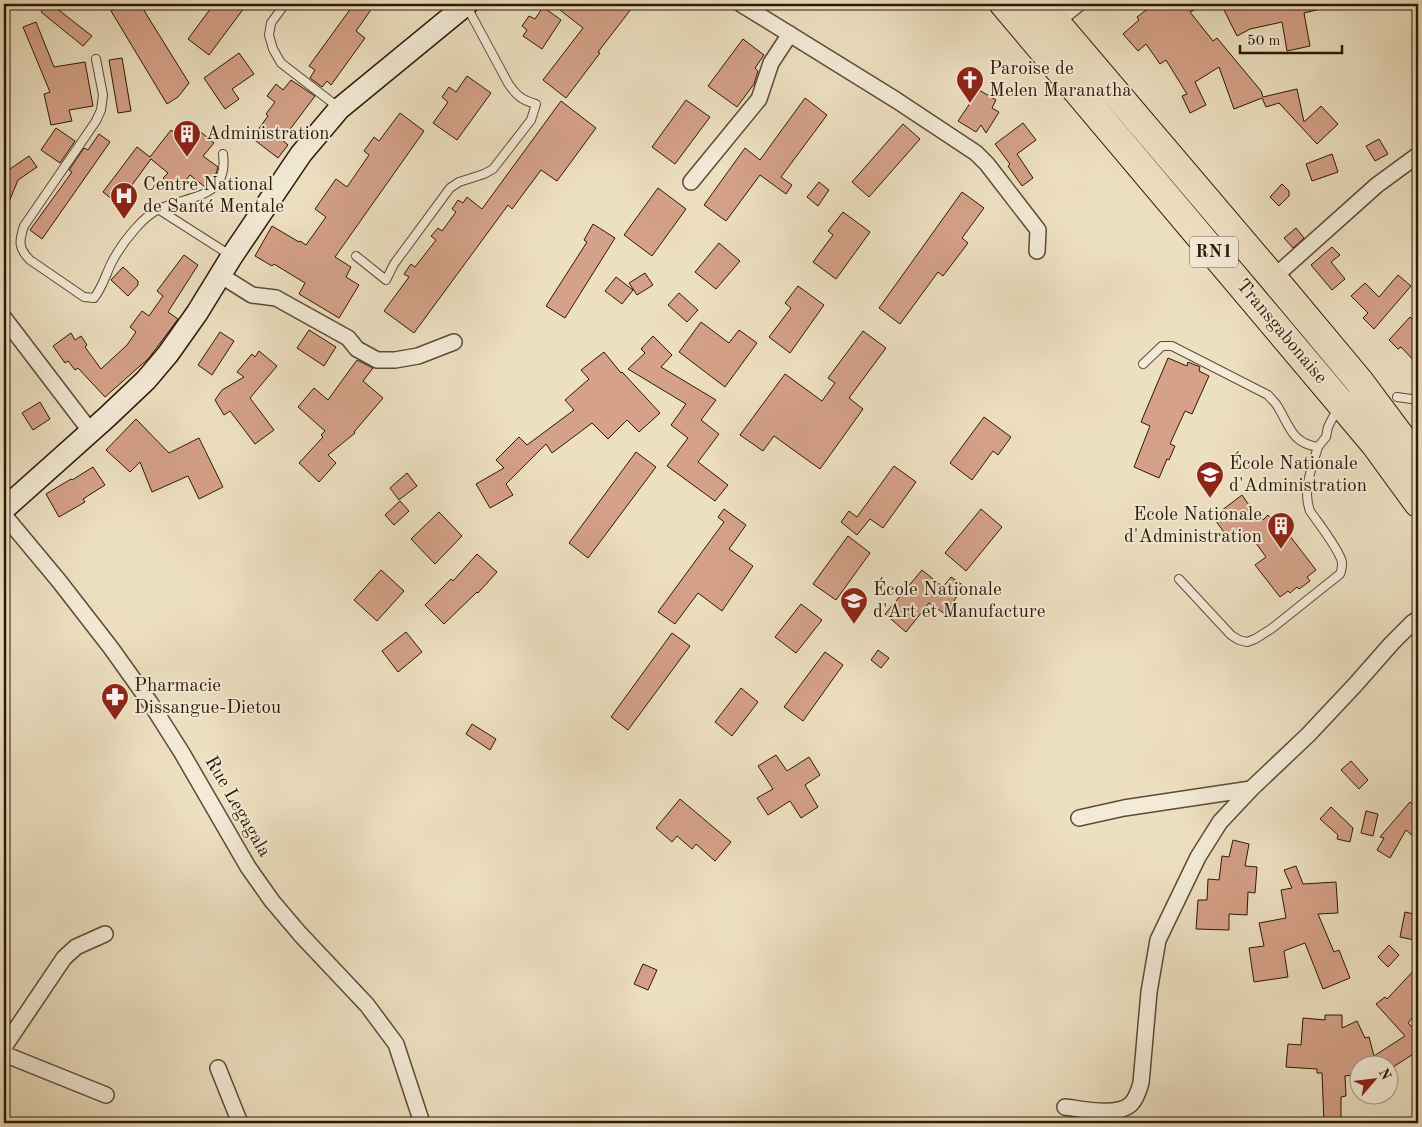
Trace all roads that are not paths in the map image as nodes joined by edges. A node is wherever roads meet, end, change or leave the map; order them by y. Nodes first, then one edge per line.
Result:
1 (285, 4) edge
2 (466, 4) edge
3 (741, 4) edge
4 (1004, 4) edge
5 (1078, 4) edge
6 (1047, 13) edge
7 (790, 34) junction
8 (96, 59) dead end
9 (339, 108) junction
10 (223, 154) dead end
11 (1418, 155) edge
12 (691, 182) dead end
13 (158, 209) junction
14 (1037, 251) dead end
15 (232, 256) junction
16 (356, 256) dead end
17 (220, 276) junction
18 (1273, 278) junction
19 (4, 318) edge
20 (454, 342) dead end
21 (1143, 364) dead end
22 (1397, 397) dead end
23 (1418, 400) edge
24 (1333, 417) dead end
25 (91, 432) junction
26 (1318, 447) junction
27 (1418, 460) edge
28 (1418, 503) edge
29 (4, 508) edge
30 (4, 515) edge
31 (1179, 579) dead end
32 (1418, 619) edge
33 (1251, 789) junction
34 (1079, 818) dead end
35 (105, 934) dead end
36 (4, 1047) edge
37 (4, 1054) edge
38 (218, 1068) dead end
39 (106, 1095) dead end
40 (1065, 1107) dead end
41 (240, 1123) edge
42 (422, 1123) edge

1 - 9 lane
2 - 9 street
2 - 16 lane
3 - 7 street
4 - 28 highway, Transgabonaise / RN1
5 - 6 street
6 - 18 highway, Transgabonaise / RN1
7 - 12 street
7 - 14 street
8 - 13 lane
9 - 15 street
10 - 13 lane
11 - 18 street
13 - 15 lane
15 - 17 street
17 - 20 street
17 - 25 street
18 - 27 highway, Transgabonaise / RN1
19 - 25 street
21 - 26 lane
22 - 23 lane
24 - 26 lane
25 - 29 street
26 - 31 lane
30 - 42 street, Rue Legagala
32 - 33 street
33 - 34 street
33 - 40 street
35 - 36 street
37 - 39 street
38 - 41 street

